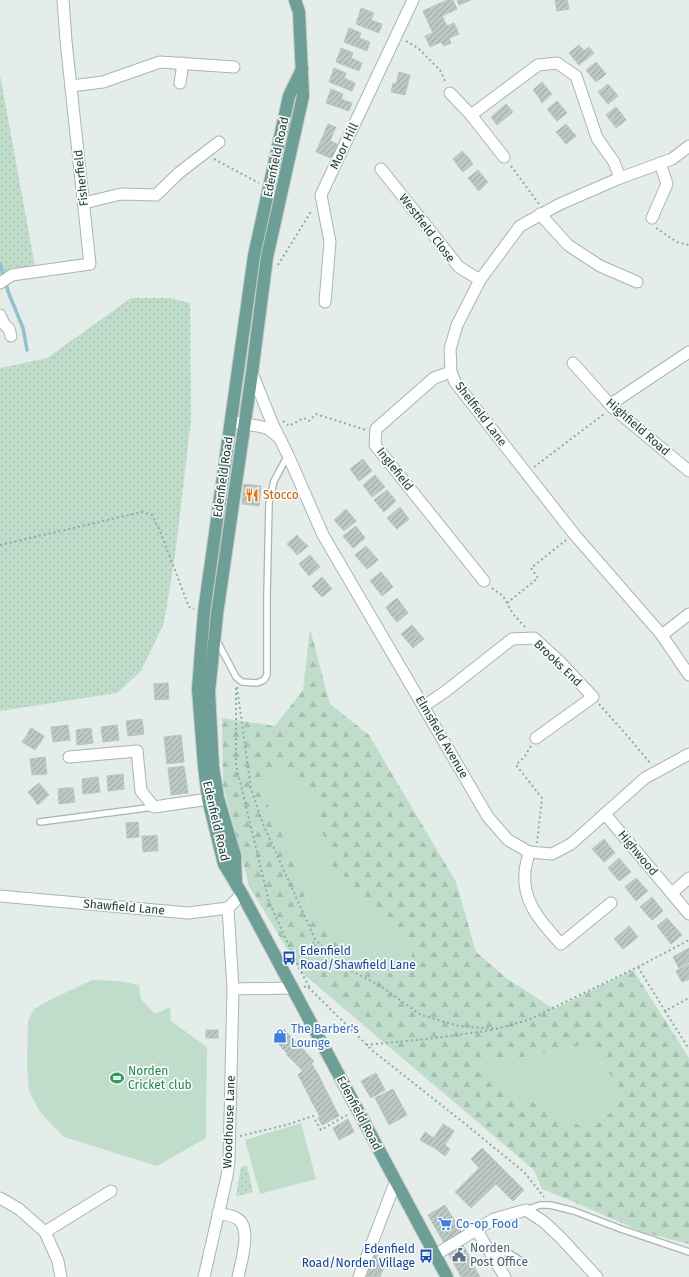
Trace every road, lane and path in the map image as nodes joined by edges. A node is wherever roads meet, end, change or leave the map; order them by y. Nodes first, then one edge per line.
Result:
1 (63, 0) edge
2 (295, 0) edge
3 (413, 0) edge
4 (397, 34) junction
5 (183, 63) junction
6 (234, 67) dead end
7 (302, 69) junction
8 (180, 83) dead end
9 (71, 86) junction
10 (450, 93) joint
11 (471, 115) junction
12 (219, 142) dead end
13 (689, 146) edge
14 (204, 153) junction
15 (504, 157) joint
16 (660, 164) junction
17 (381, 169) dead end
18 (620, 178) junction
19 (268, 193) junction
20 (321, 195) junction
21 (279, 202) junction
22 (84, 203) junction
23 (542, 213) junction
24 (654, 223) joint
25 (689, 245) edge
26 (277, 266) dead end
27 (480, 280) junction
28 (637, 282) dead end
29 (0, 283) edge
30 (326, 302) dead end
31 (1, 321) edge
32 (11, 336) dead end
33 (689, 352) edge
34 (573, 363) dead end
35 (451, 372) junction
36 (252, 373) junction
37 (612, 406) junction
38 (231, 421) junction
39 (244, 423) junction
40 (273, 425) junction
41 (376, 433) junction
42 (281, 439) junction
43 (288, 455) junction
44 (689, 471) edge
45 (526, 473) junction
46 (574, 534) junction
47 (0, 545) edge
48 (484, 581) joint
49 (507, 604) junction
50 (204, 612) junction
51 (689, 614) edge
52 (662, 635) junction
53 (215, 636) junction
54 (534, 638) junction
55 (689, 675) edge
56 (236, 677) junction
57 (593, 697) junction
58 (424, 706) junction
59 (536, 738) joint
60 (689, 754) edge
61 (69, 757) dead end
62 (656, 772) junction
63 (213, 799) junction
64 (154, 807) junction
65 (605, 814) junction
66 (40, 822) dead end
67 (533, 852) junction
68 (689, 878) edge
69 (240, 890) junction
70 (672, 893) junction
71 (0, 896) edge
72 (611, 903) dead end
73 (228, 908) junction
74 (689, 914) edge
75 (689, 940) edge
76 (638, 967) junction
77 (292, 988) junction
78 (233, 989) junction
79 (311, 990) junction
80 (689, 998) edge
81 (665, 1011) junction
82 (497, 1029) junction
83 (366, 1045) junction
84 (689, 1049) edge
85 (357, 1110) junction
86 (230, 1139) junction
87 (395, 1183) junction
88 (111, 1191) dead end
89 (0, 1198) edge
90 (550, 1204) junction
91 (526, 1210) junction
92 (218, 1213) junction
93 (476, 1229) junction
94 (45, 1232) junction
95 (689, 1252) edge
96 (435, 1255) junction
97 (492, 1256) junction
98 (520, 1260) dead end
99 (61, 1277) edge
100 (204, 1277) edge
101 (238, 1277) edge
102 (359, 1277) edge
103 (447, 1277) edge
104 (505, 1277) edge
105 (597, 1277) edge

1 - 9 street, Fisherfield
2 - 7 main road, Edenfield Road
3 - 4 street, Moor Hill
4 - 10 path
4 - 20 street, Moor Hill
5 - 6 street
5 - 8 street
5 - 9 street
7 - 19 main road, Edenfield Road
7 - 21 main road, Edenfield Road
9 - 22 street, Fisherfield
10 - 11 street
11 - 15 street
11 - 18 street
12 - 14 street
13 - 16 street, Shelfield Lane
14 - 19 path
14 - 22 street
15 - 23 path
16 - 18 street, Shelfield Lane
16 - 24 street
17 - 27 street, Westfield Close
18 - 23 street, Shelfield Lane
19 - 21 main road
19 - 38 main road, Edenfield Road
20 - 26 path
20 - 30 street
21 - 36 main road, Edenfield Road
22 - 29 street, Fisherfield
23 - 27 street, Shelfield Lane
23 - 28 street
24 - 25 path
27 - 35 street, Shelfield Lane
31 - 32 street
33 - 37 street
34 - 37 street, Highfield Road
35 - 41 street, Inglefield
35 - 45 street, Shelfield Lane
36 - 39 main road, Edenfield Road
36 - 40 street, Elmsfield Avenue
37 - 44 street, Highfield Road
37 - 45 path
38 - 39 street
38 - 50 main road, Edenfield Road
39 - 42 street
39 - 53 main road, Edenfield Road
40 - 41 path
40 - 42 street, Elmsfield Avenue
41 - 48 street, Inglefield
42 - 43 street, Elmsfield Avenue
43 - 56 lane
43 - 58 street, Elmsfield Avenue
45 - 46 street, Shelfield Lane
46 - 49 path
46 - 52 street, Shelfield Lane
47 - 50 path
48 - 49 path
49 - 54 path
50 - 63 main road, Edenfield Road
51 - 52 street
52 - 55 street, Shelfield Lane
53 - 56 lane
53 - 63 main road, Edenfield Road
54 - 57 street, Brooks End
54 - 58 street, Brooks End
56 - 79 path
56 - 82 path
57 - 59 street, Brooks End
57 - 62 path
58 - 67 street, Elmsfield Avenue
59 - 67 path
60 - 62 street, Elmsfield Avenue
61 - 64 street
62 - 65 street, Elmsfield Avenue
63 - 64 street
63 - 69 main road, Edenfield Road
64 - 66 lane
65 - 67 street, Elmsfield Avenue
65 - 70 street, Highwood
67 - 72 street
68 - 70 street
69 - 73 street
69 - 77 main road, Edenfield Road
70 - 74 street, Highwood
71 - 73 street, Shawfield Lane
73 - 78 street, Woodhouse Lane
75 - 76 path
76 - 81 path
76 - 82 path
77 - 78 street
77 - 79 path
77 - 85 main road, Edenfield Road
78 - 86 street, Woodhouse Lane
79 - 83 path
80 - 81 path
81 - 84 path
82 - 83 path
83 - 90 path
85 - 86 path
85 - 87 main road, Edenfield Road
86 - 92 street, Woodhouse Lane
87 - 96 main road, Edenfield Road
87 - 102 street
88 - 94 street
89 - 94 street
90 - 91 lane
90 - 95 lane
91 - 93 street
91 - 105 street
92 - 100 street, Woodhouse Lane
92 - 101 street
93 - 96 street
93 - 97 street
94 - 99 street
96 - 103 main road, Edenfield Road
97 - 98 lane
97 - 104 street

